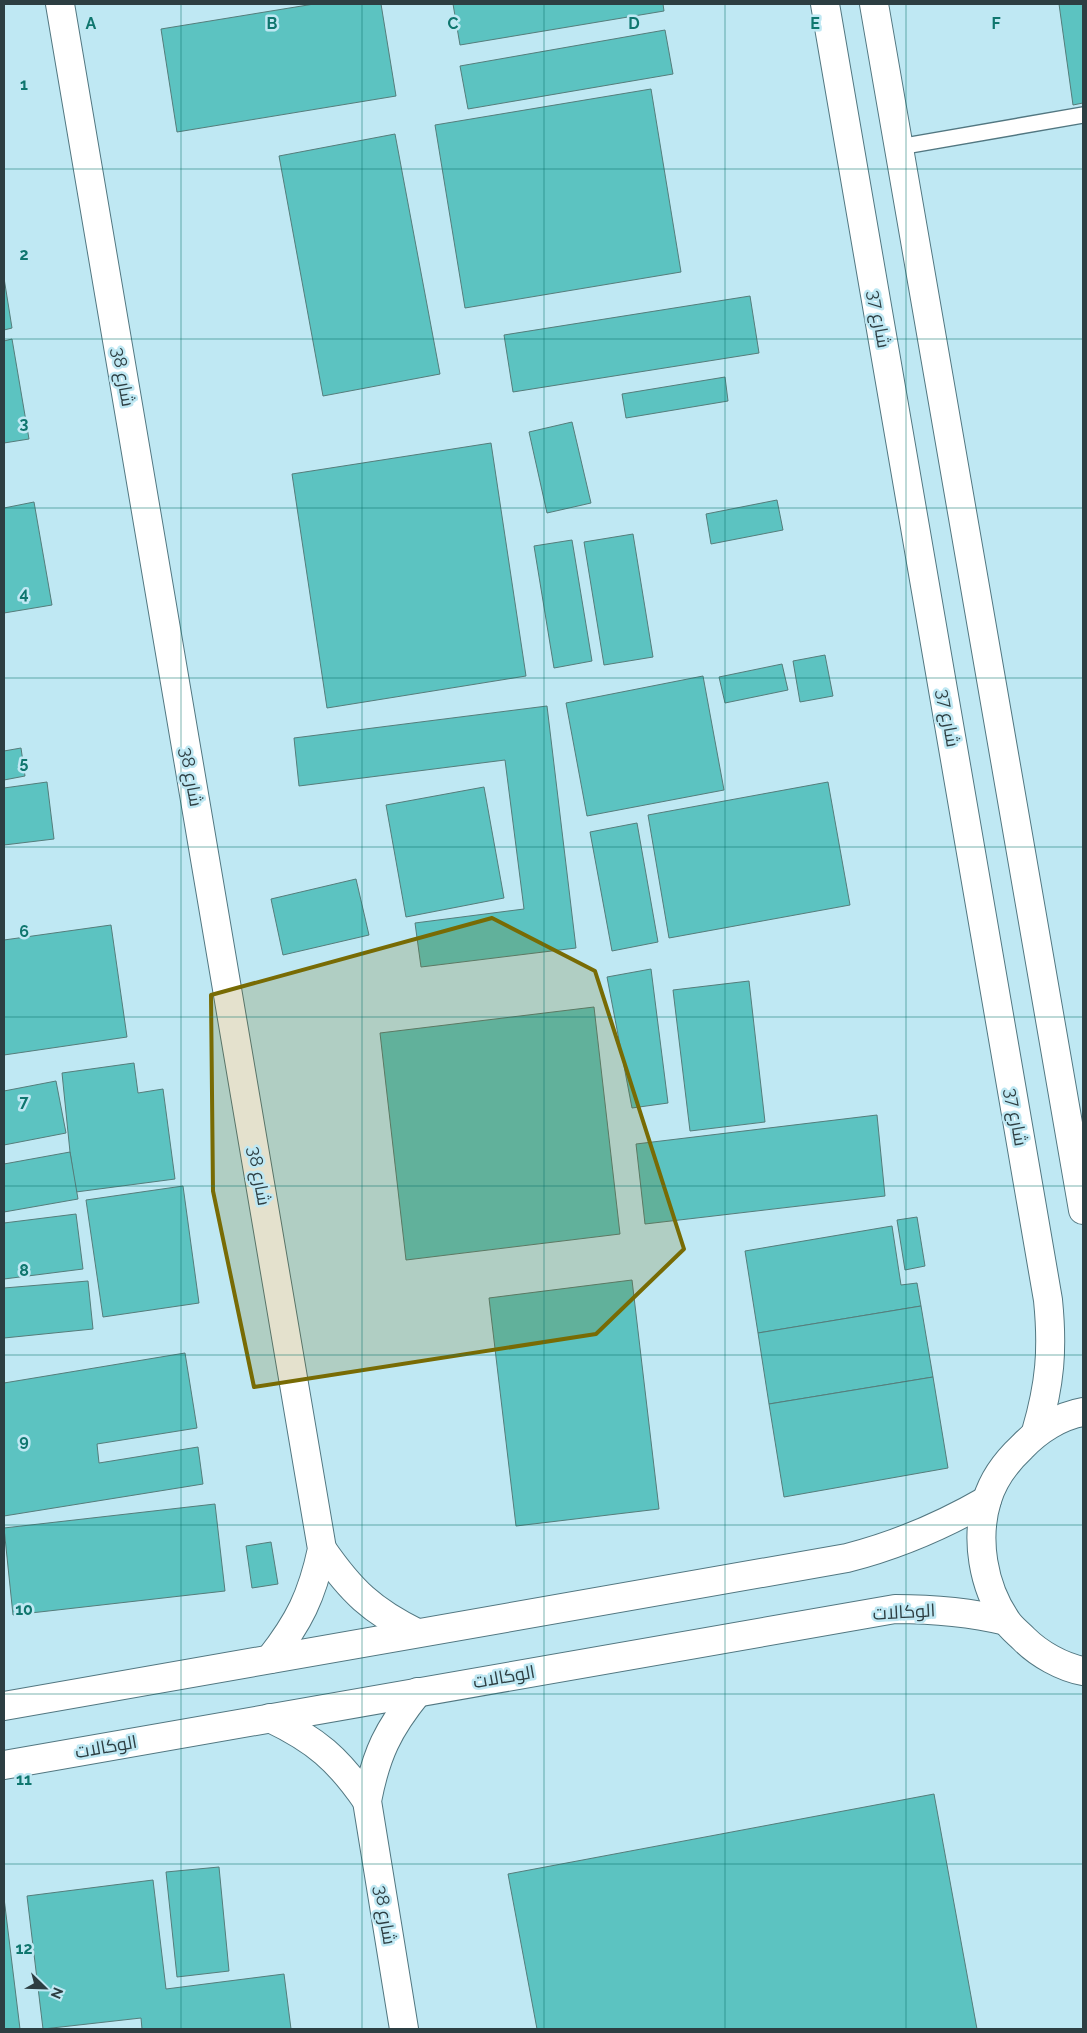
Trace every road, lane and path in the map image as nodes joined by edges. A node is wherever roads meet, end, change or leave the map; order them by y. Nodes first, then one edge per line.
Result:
1 (60, 4) edge
2 (825, 4) edge
3 (874, 4) edge
4 (1083, 115) edge
5 (899, 147) junction
6 (1083, 1210) edge
7 (1083, 1412) edge
8 (1036, 1432) junction
9 (987, 1500) junction
10 (322, 1549) junction
11 (1006, 1621) junction
12 (417, 1633) junction
13 (270, 1659) junction
14 (1080, 1676) edge
15 (418, 1692) junction
16 (4, 1706) edge
17 (270, 1718) junction
18 (4, 1765) edge
19 (367, 1801) junction
20 (404, 2029) edge

1 - 10 street, شارع 38
2 - 8 street, شارع 37
3 - 5 street
4 - 5 lane
5 - 6 street
7 - 8 street
8 - 9 street
9 - 11 street
9 - 12 street
10 - 12 street, شارع 38
10 - 13 street, شارع 38
11 - 14 street
11 - 15 street, الوكالات
12 - 13 street
13 - 16 street
15 - 17 street, الوكالات
15 - 19 street, شارع 38
17 - 18 street, الوكالات
17 - 19 street, شارع 38
19 - 20 street, شارع 38

